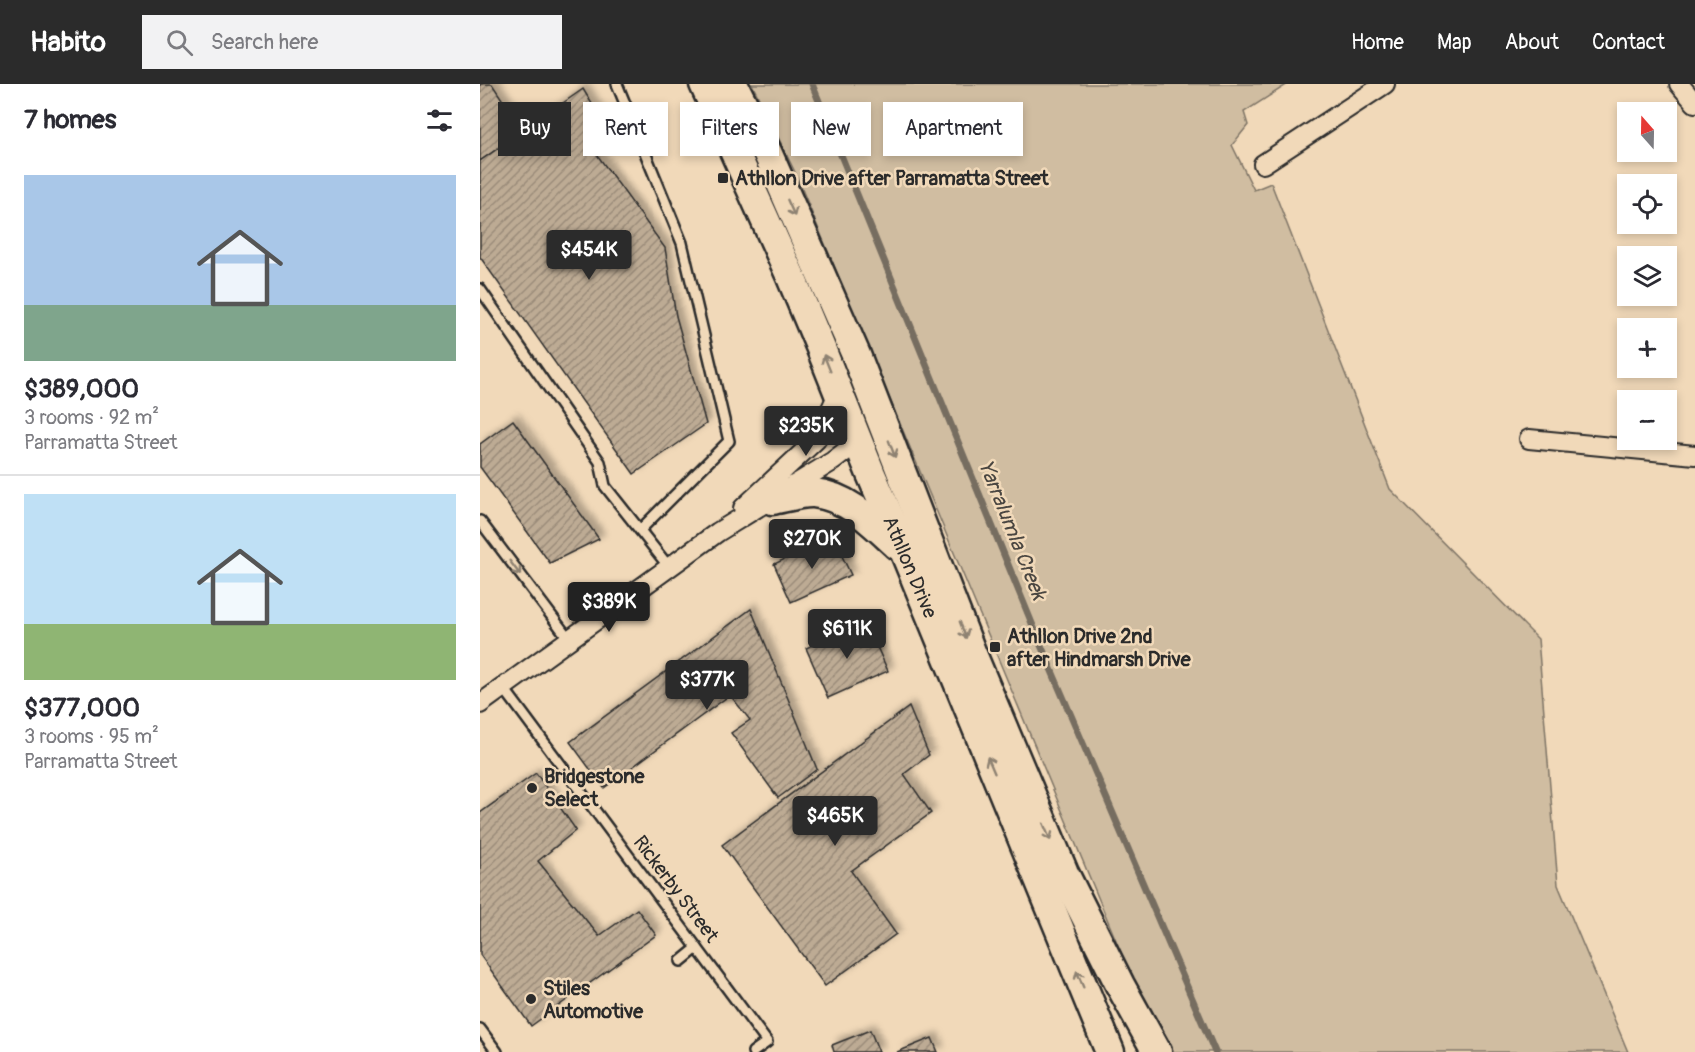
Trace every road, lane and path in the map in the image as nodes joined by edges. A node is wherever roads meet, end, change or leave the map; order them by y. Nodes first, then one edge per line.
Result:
1 (617, 84) edge
2 (704, 84) edge
3 (733, 84) edge
4 (1385, 84) edge
5 (1679, 84) edge
6 (1695, 103) edge
7 (1263, 164) dead end
8 (480, 289) edge
9 (855, 355) junction
10 (839, 392) junction
11 (1529, 439) dead end
12 (859, 441) junction
13 (1695, 456) edge
14 (772, 500) junction
15 (480, 521) edge
16 (640, 530) junction
17 (718, 532) junction
18 (905, 553) junction
19 (669, 567) junction
20 (569, 639) junction
21 (503, 687) junction
22 (480, 704) edge
23 (697, 948) junction
24 (681, 961) dead end
25 (1120, 985) junction
26 (480, 1029) edge
27 (497, 1052) edge
28 (753, 1052) edge
29 (1110, 1052) edge
30 (1145, 1052) edge
31 (1157, 1052) edge

1 - 16 lane
10 -> 2 main road, Athllon Drive
3 -> 9 main road, Athllon Drive
4 - 7 street
5 - 6 street
8 - 16 lane
9 - 12 main road
9 -> 25 main road, Athllon Drive
10 - 12 main road, Athllon Drive
10 - 17 street
11 - 13 street
12 - 14 street
12 - 18 main road, Athllon Drive
14 - 17 street
14 - 18 main road
15 -> 20 lane
16 - 19 lane
17 - 19 street
29 -> 18 main road, Athllon Drive
19 - 20 street
20 - 21 street
21 - 22 street
21 - 23 lane, Rickerby Street
23 - 24 lane
23 - 28 lane, Rickerby Street
25 - 30 main road, Athllon Drive
25 - 31 main road, Athllon Drive
26 - 27 lane

